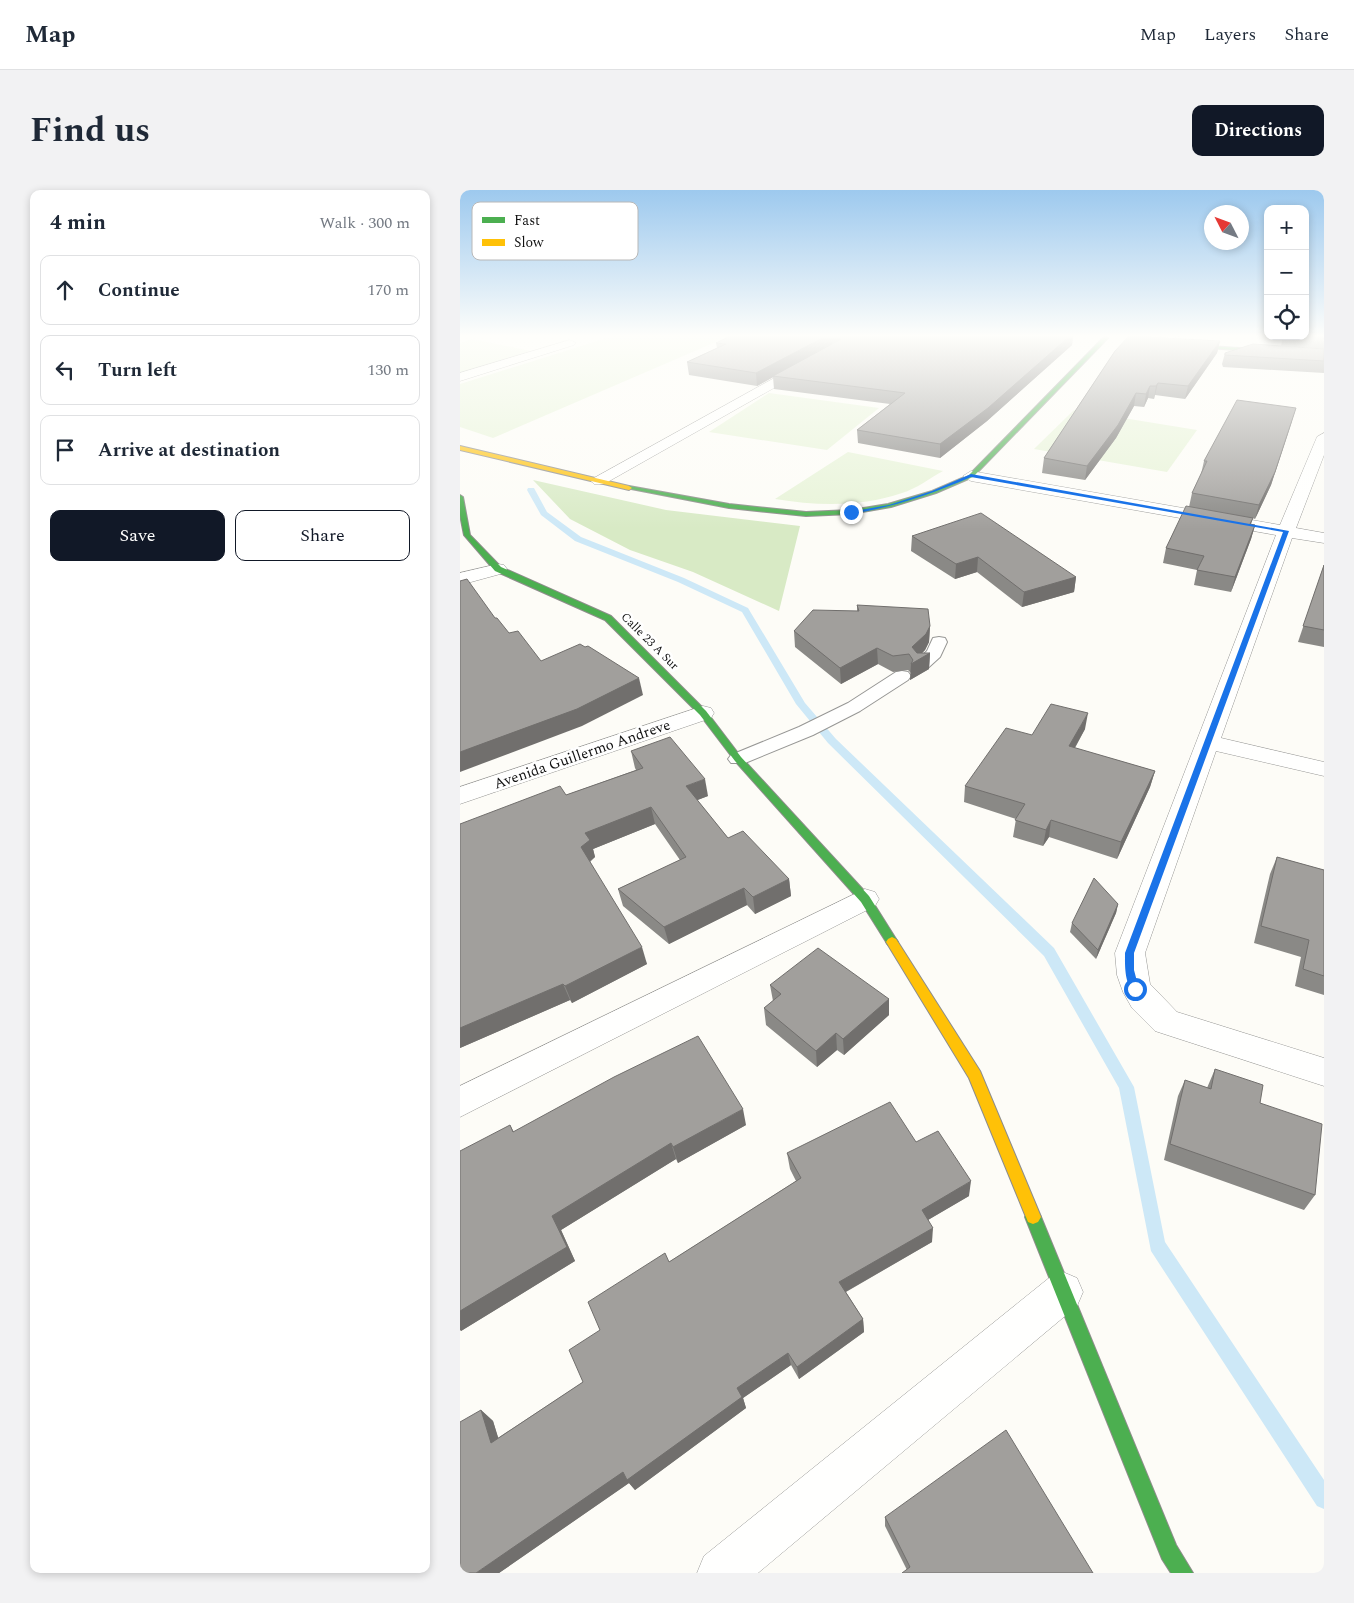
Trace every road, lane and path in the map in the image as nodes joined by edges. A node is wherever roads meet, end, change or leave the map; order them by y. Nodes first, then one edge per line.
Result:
1 (744, 400) edge
2 (1049, 400) edge
3 (1324, 437) edge
4 (460, 448) edge
5 (971, 476) junction
6 (599, 481) junction
7 (460, 498) edge
8 (1286, 531) junction
9 (1324, 538) edge
10 (498, 569) junction
11 (460, 579) edge
12 (939, 642) dead end
13 (923, 663) edge
14 (902, 676) dead end
15 (703, 713) junction
16 (1208, 742) junction
17 (738, 759) junction
18 (1324, 769) edge
19 (460, 796) edge
20 (865, 899) junction
21 (1324, 1072) edge
22 (460, 1102) edge
23 (1063, 1292) junction
24 (721, 1573) edge
25 (1183, 1573) edge

1 - 6 street
2 - 5 street
3 - 8 street
4 - 6 street
5 - 6 street
5 - 8 street
7 - 10 street, Calle 23 A Sur
8 - 9 street
8 - 16 street
10 - 11 street
10 - 15 street, Calle 23 A Sur
12 - 13 lane
14 - 17 lane
15 - 17 street, Calle 23 A Sur
15 - 19 street, Avenida Guillermo Andreve
16 - 18 street
16 - 21 street
17 - 20 street, Calle 23 A Sur
20 - 22 street
20 - 23 street, Calle 23 A Sur
23 - 24 street
23 - 25 street, Calle 23 A Sur

